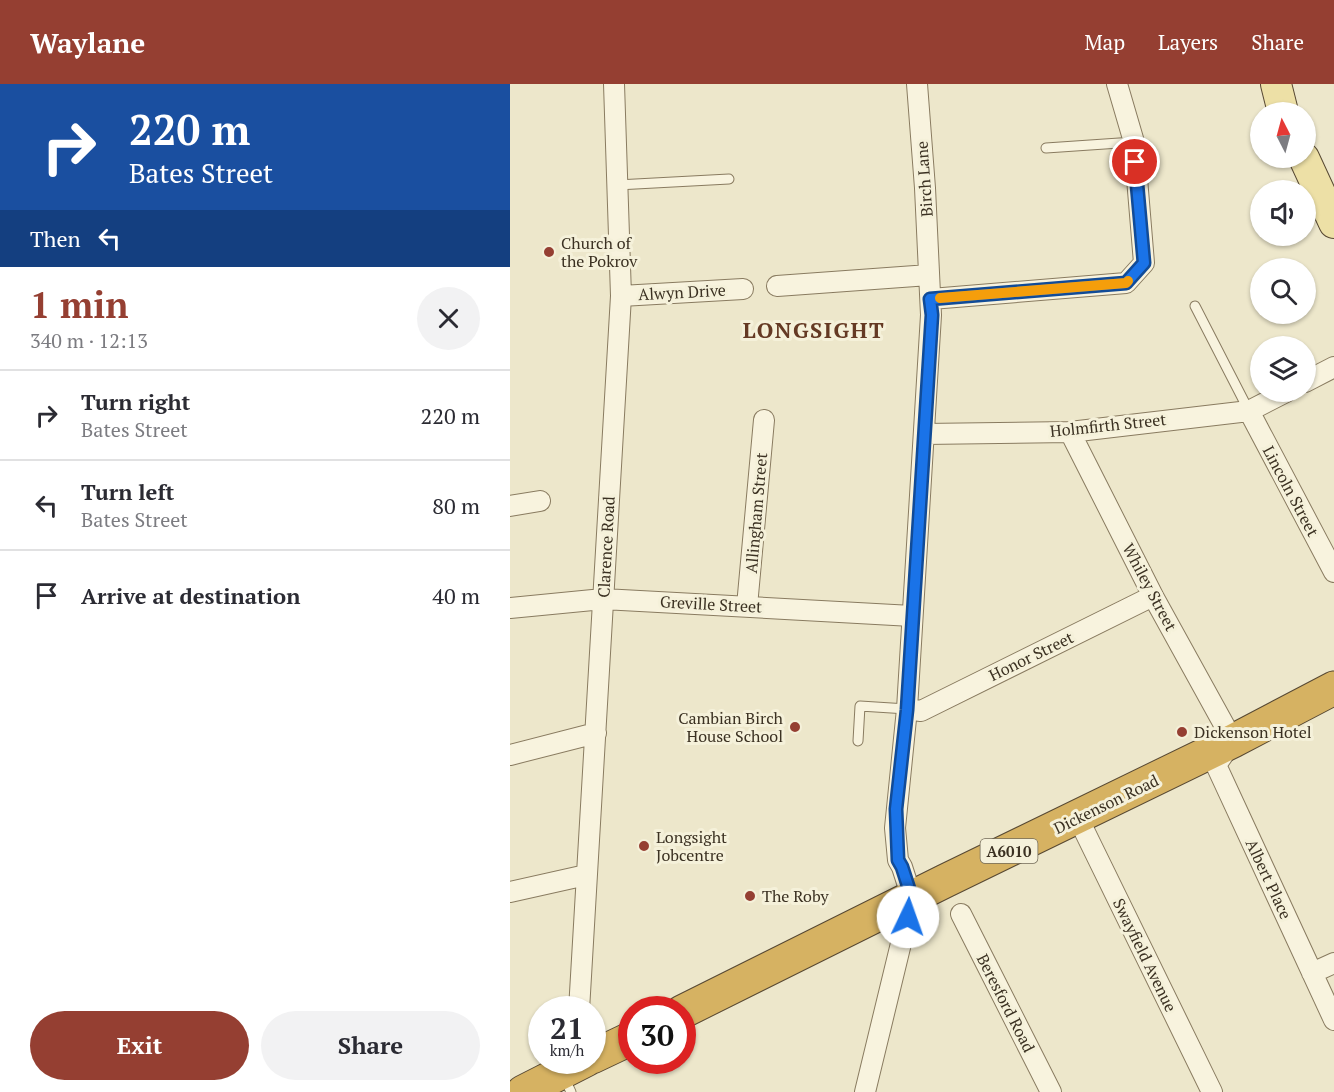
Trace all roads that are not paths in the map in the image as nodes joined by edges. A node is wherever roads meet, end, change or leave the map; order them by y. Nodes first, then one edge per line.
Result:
1 (614, 84) edge
2 (917, 84) edge
3 (1117, 84) edge
4 (1276, 84) edge
5 (1281, 102) edge
6 (1134, 142) junction
7 (1046, 148) dead end
8 (1309, 168) edge
9 (729, 179) dead end
10 (617, 185) junction
11 (1334, 223) edge
12 (929, 275) junction
13 (777, 286) dead end
14 (743, 289) dead end
15 (621, 296) junction
16 (930, 299) junction
17 (1195, 306) dead end
18 (1334, 367) edge
19 (1316, 376) edge
20 (1266, 402) edge
21 (1248, 411) junction
22 (764, 420) dead end
23 (1070, 432) junction
24 (924, 434) junction
25 (540, 501) dead end
26 (510, 506) edge
27 (1334, 572) edge
28 (1153, 596) junction
29 (603, 599) junction
30 (747, 606) junction
31 (510, 608) edge
32 (912, 616) junction
33 (1334, 688) edge
34 (907, 710) junction
35 (596, 733) junction
36 (858, 741) dead end
37 (1233, 741) junction
38 (510, 755) edge
39 (1078, 818) junction
40 (586, 874) junction
41 (510, 892) edge
42 (912, 898) junction
43 (961, 914) dead end
44 (1334, 963) edge
45 (1312, 973) junction
46 (580, 996) edge
47 (696, 1005) edge
48 (1334, 1020) edge
49 (564, 1074) edge
50 (523, 1092) edge
51 (865, 1092) edge
52 (1052, 1092) edge
53 (1212, 1092) edge

1 - 10 street, Clarence Road
2 - 12 street, Birch Lane
3 - 6 street
4 - 5 main road
6 - 7 lane
6 - 16 street
8 - 11 main road
9 - 10 lane
10 - 15 street, Clarence Road
12 - 13 street
12 - 16 street, Birch Lane
14 - 15 street, Alwyn Drive
15 - 29 street, Clarence Road
16 - 24 street, Birch Lane
17 - 21 lane
18 - 19 street
20 - 21 street, Holmfirth Street
21 - 23 street, Holmfirth Street
21 - 27 street, Lincoln Street
22 - 30 street, Allingham Street
23 - 24 street, Holmfirth Street
23 - 28 street, Whiley Street
24 - 32 street, Birch Lane
25 - 26 street
28 - 34 street, Honor Street
28 - 37 street, Whiley Street
29 - 30 street, Greville Street
29 - 31 street, Greville Street
29 - 35 street, Clarence Road
30 - 32 street, Greville Street
32 - 34 street, Birch Lane
33 - 37 highway, Dickenson Road / A6010
34 - 36 lane
34 - 42 street, Birch Lane
35 - 38 street
35 - 40 street, Clarence Road
37 - 39 highway, Dickenson Road / A6010
37 - 45 street, Albert Place
39 - 42 highway, Dickenson Road / A6010
39 - 53 street, Swayfield Avenue
40 - 41 street
40 - 46 street, Clarence Road
42 - 47 highway, Dickenson Road / A6010
42 - 51 street
43 - 52 street, Beresford Road
44 - 45 street
45 - 48 street, Albert Place
49 - 50 highway

